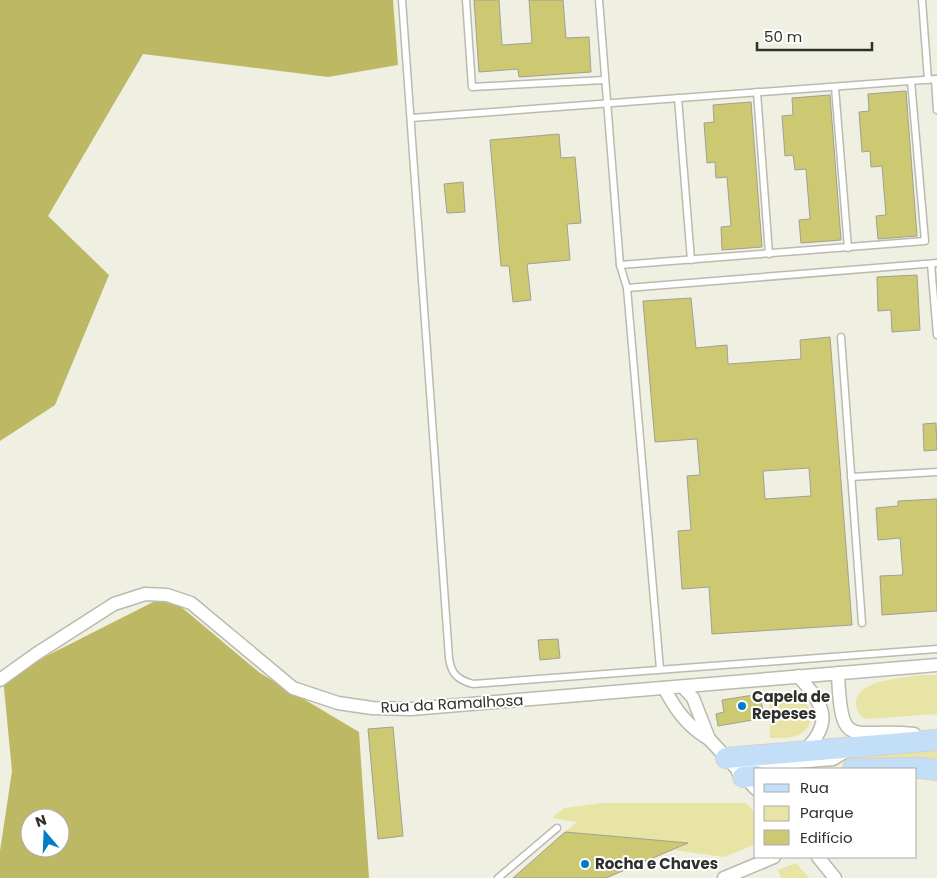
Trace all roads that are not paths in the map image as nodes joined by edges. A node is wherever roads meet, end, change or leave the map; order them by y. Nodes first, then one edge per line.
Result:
1 (402, 0) edge
2 (466, 0) edge
3 (599, 0) edge
4 (922, 0) edge
5 (605, 80) junction
6 (933, 80) edge
7 (911, 81) junction
8 (834, 87) junction
9 (757, 92) junction
10 (678, 98) junction
11 (606, 104) junction
12 (937, 110) edge
13 (411, 118) junction
14 (848, 248) junction
15 (769, 254) junction
16 (691, 260) junction
17 (934, 264) edge
18 (620, 265) junction
19 (627, 288) junction
20 (937, 335) edge
21 (841, 337) dead end
22 (937, 472) edge
23 (851, 477) junction
24 (862, 623) dead end
25 (937, 649) edge
26 (937, 665) edge
27 (660, 669) junction
28 (838, 673) junction
29 (798, 676) junction
30 (0, 680) edge
31 (683, 687) junction
32 (664, 688) junction
33 (709, 739) junction
34 (935, 740) edge
35 (852, 747) junction
36 (804, 751) junction
37 (760, 768) edge
38 (917, 768) edge
39 (937, 770) edge
40 (744, 774) edge
41 (557, 828) dead end
42 (772, 858) edge
43 (819, 858) edge
44 (498, 878) edge
45 (724, 878) edge
46 (835, 878) edge

1 - 13 lane
2 - 5 lane
3 - 5 lane
4 - 6 lane
5 - 11 lane
6 - 7 lane
6 - 12 lane
7 - 8 lane
7 - 14 lane
8 - 9 lane
8 - 14 lane
9 - 10 lane
9 - 15 lane
10 - 11 lane
10 - 16 lane
11 - 13 lane
11 - 18 lane
13 - 27 lane
14 - 15 lane
15 - 16 lane
16 - 18 lane
17 - 19 lane
17 - 20 lane
18 - 19 lane
19 - 27 lane
21 - 23 lane
22 - 23 lane
23 - 24 lane
25 - 27 lane
26 - 28 street, Rua da Ramalhosa
28 - 29 street, Rua da Ramalhosa
28 - 34 street
29 - 31 street, Rua da Ramalhosa
29 - 36 street
30 - 32 street, Rua da Ramalhosa
31 - 32 street, Rua da Ramalhosa
31 - 33 street
32 - 33 street
33 - 40 street
34 - 35 main road
35 - 36 main road
35 - 40 street
36 - 37 main road
38 - 39 main road
41 - 44 lane
42 - 45 street
43 - 46 street

